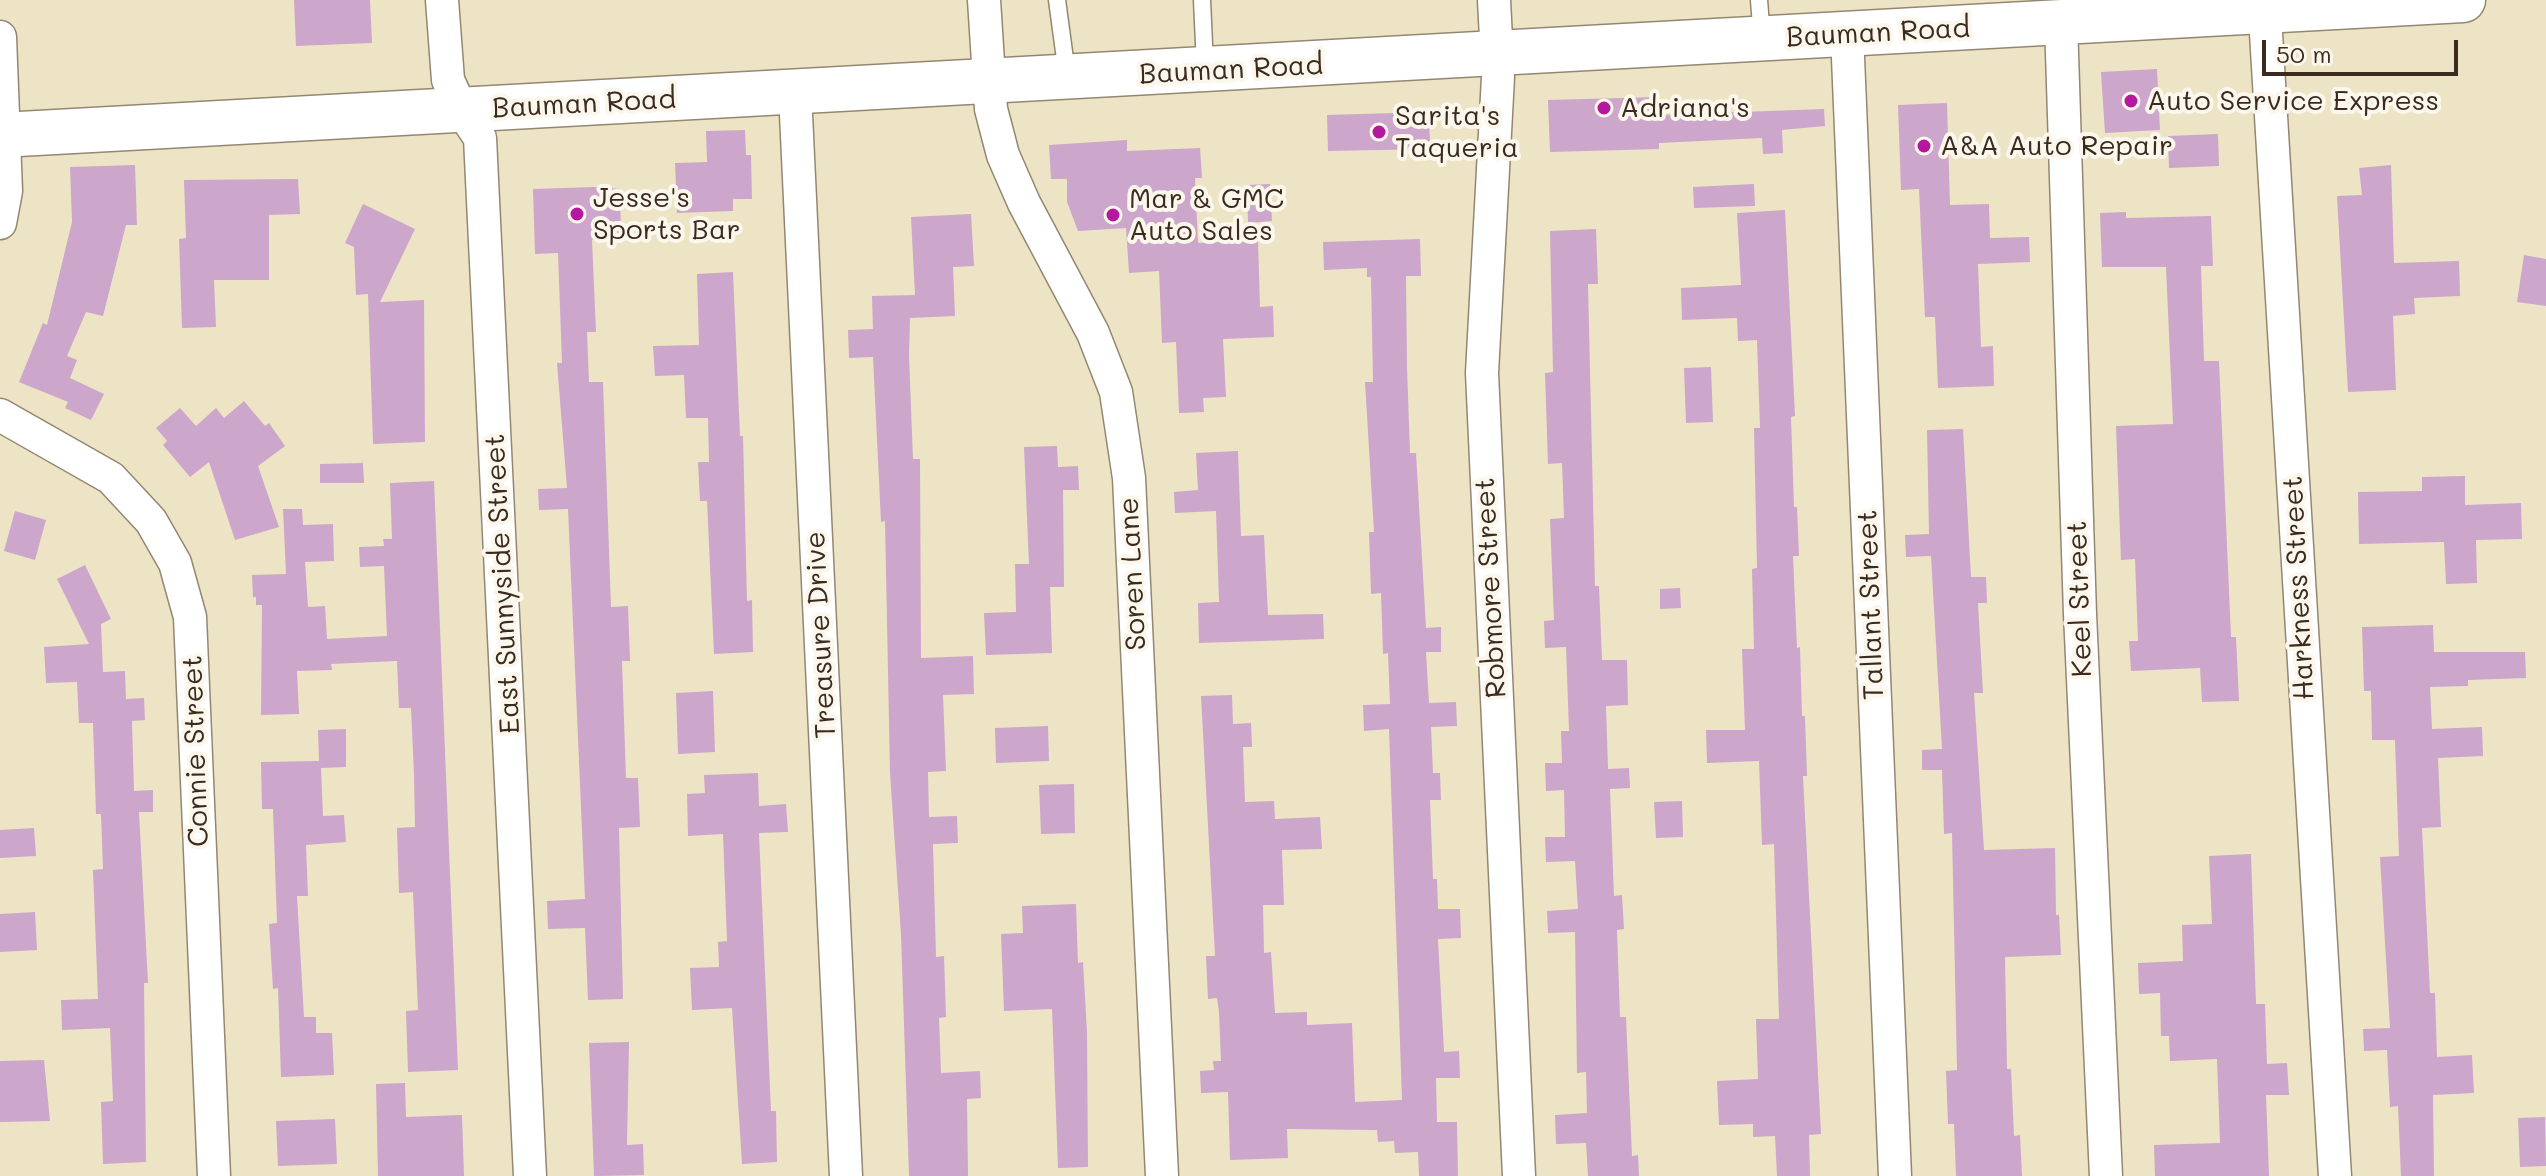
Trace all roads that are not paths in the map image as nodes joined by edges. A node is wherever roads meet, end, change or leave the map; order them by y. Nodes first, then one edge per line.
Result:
1 (442, 0) edge
2 (984, 0) edge
3 (1057, 0) edge
4 (1202, 0) edge
5 (1494, 0) edge
6 (2463, 0) edge
7 (2264, 5) edge
8 (1761, 20) edge
9 (2061, 22) junction
10 (1847, 34) junction
11 (0, 37) edge
12 (1497, 54) junction
13 (1205, 71) junction
14 (1068, 79) junction
15 (989, 83) junction
16 (795, 93) junction
17 (462, 111) junction
18 (2, 134) edge
19 (0, 223) edge
20 (0, 415) edge
21 (214, 1176) edge
22 (530, 1176) edge
23 (846, 1176) edge
24 (1162, 1176) edge
25 (1519, 1176) edge
26 (1895, 1176) edge
27 (2106, 1176) edge
28 (2335, 1176) edge

1 - 17 street, East Sunnyside Street
2 - 15 street, Soren Lane
3 - 14 lane
4 - 13 lane
5 - 12 street, Robmore Street
6 - 7 street, Bauman Road
7 - 9 street, Bauman Road
7 - 28 street, Harkness Street
8 - 10 street, Bauman Road
8 - 12 street, Bauman Road
9 - 10 street, Bauman Road
9 - 27 street, Keel Street
10 - 26 street, Tallant Street
11 - 18 street
12 - 13 street, Bauman Road
12 - 25 street, Robmore Street
13 - 14 street, Bauman Road
14 - 15 street, Bauman Road
15 - 16 street, Bauman Road
15 - 24 street, Soren Lane
16 - 17 street, Bauman Road
16 - 23 street, Treasure Drive
17 - 18 street, Bauman Road
17 - 22 street, East Sunnyside Street
18 - 19 street
20 - 21 street, Connie Street

